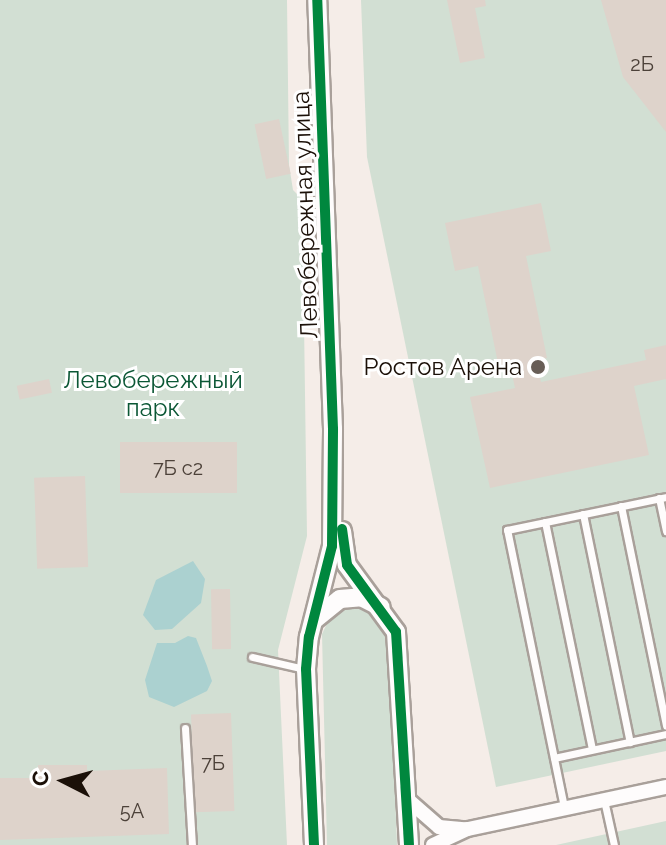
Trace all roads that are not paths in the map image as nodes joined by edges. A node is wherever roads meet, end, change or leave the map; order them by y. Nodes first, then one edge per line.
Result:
1 (317, 0) edge
2 (333, 429) junction
3 (662, 498) edge
4 (621, 506) junction
5 (583, 514) junction
6 (545, 522) junction
7 (666, 531) edge
8 (381, 607) junction
9 (314, 620) junction
10 (252, 657) dead end
11 (306, 669) junction
12 (666, 725) edge
13 (185, 728) dead end
14 (666, 734) edge
15 (630, 742) junction
16 (592, 749) junction
17 (554, 758) junction
18 (666, 787) edge
19 (407, 799) junction
20 (604, 800) junction
21 (565, 809) junction
22 (468, 829) junction
23 (192, 845) edge
24 (314, 845) edge
25 (409, 845) edge
26 (433, 845) edge
27 (614, 845) edge

1 - 2 main road, Левобережная улица
2 - 8 main road, Левобережная улица
2 - 9 main road, Левобережная улица
3 - 4 lane
3 - 7 lane
4 - 5 lane
4 - 12 lane
5 - 6 lane
5 - 15 lane
6 - 16 lane
6 - 17 lane
8 - 9 main road
8 - 19 main road, Левобережная улица
9 - 11 main road, Левобережная улица
10 - 11 lane
11 - 24 main road, Левобережная улица
13 - 23 lane
14 - 15 lane
15 - 16 lane
16 - 17 lane
17 - 21 lane
18 - 20 street
19 - 22 street
19 - 25 main road, Левобережная улица
20 - 21 street
20 - 27 lane
21 - 22 street
22 - 26 street

